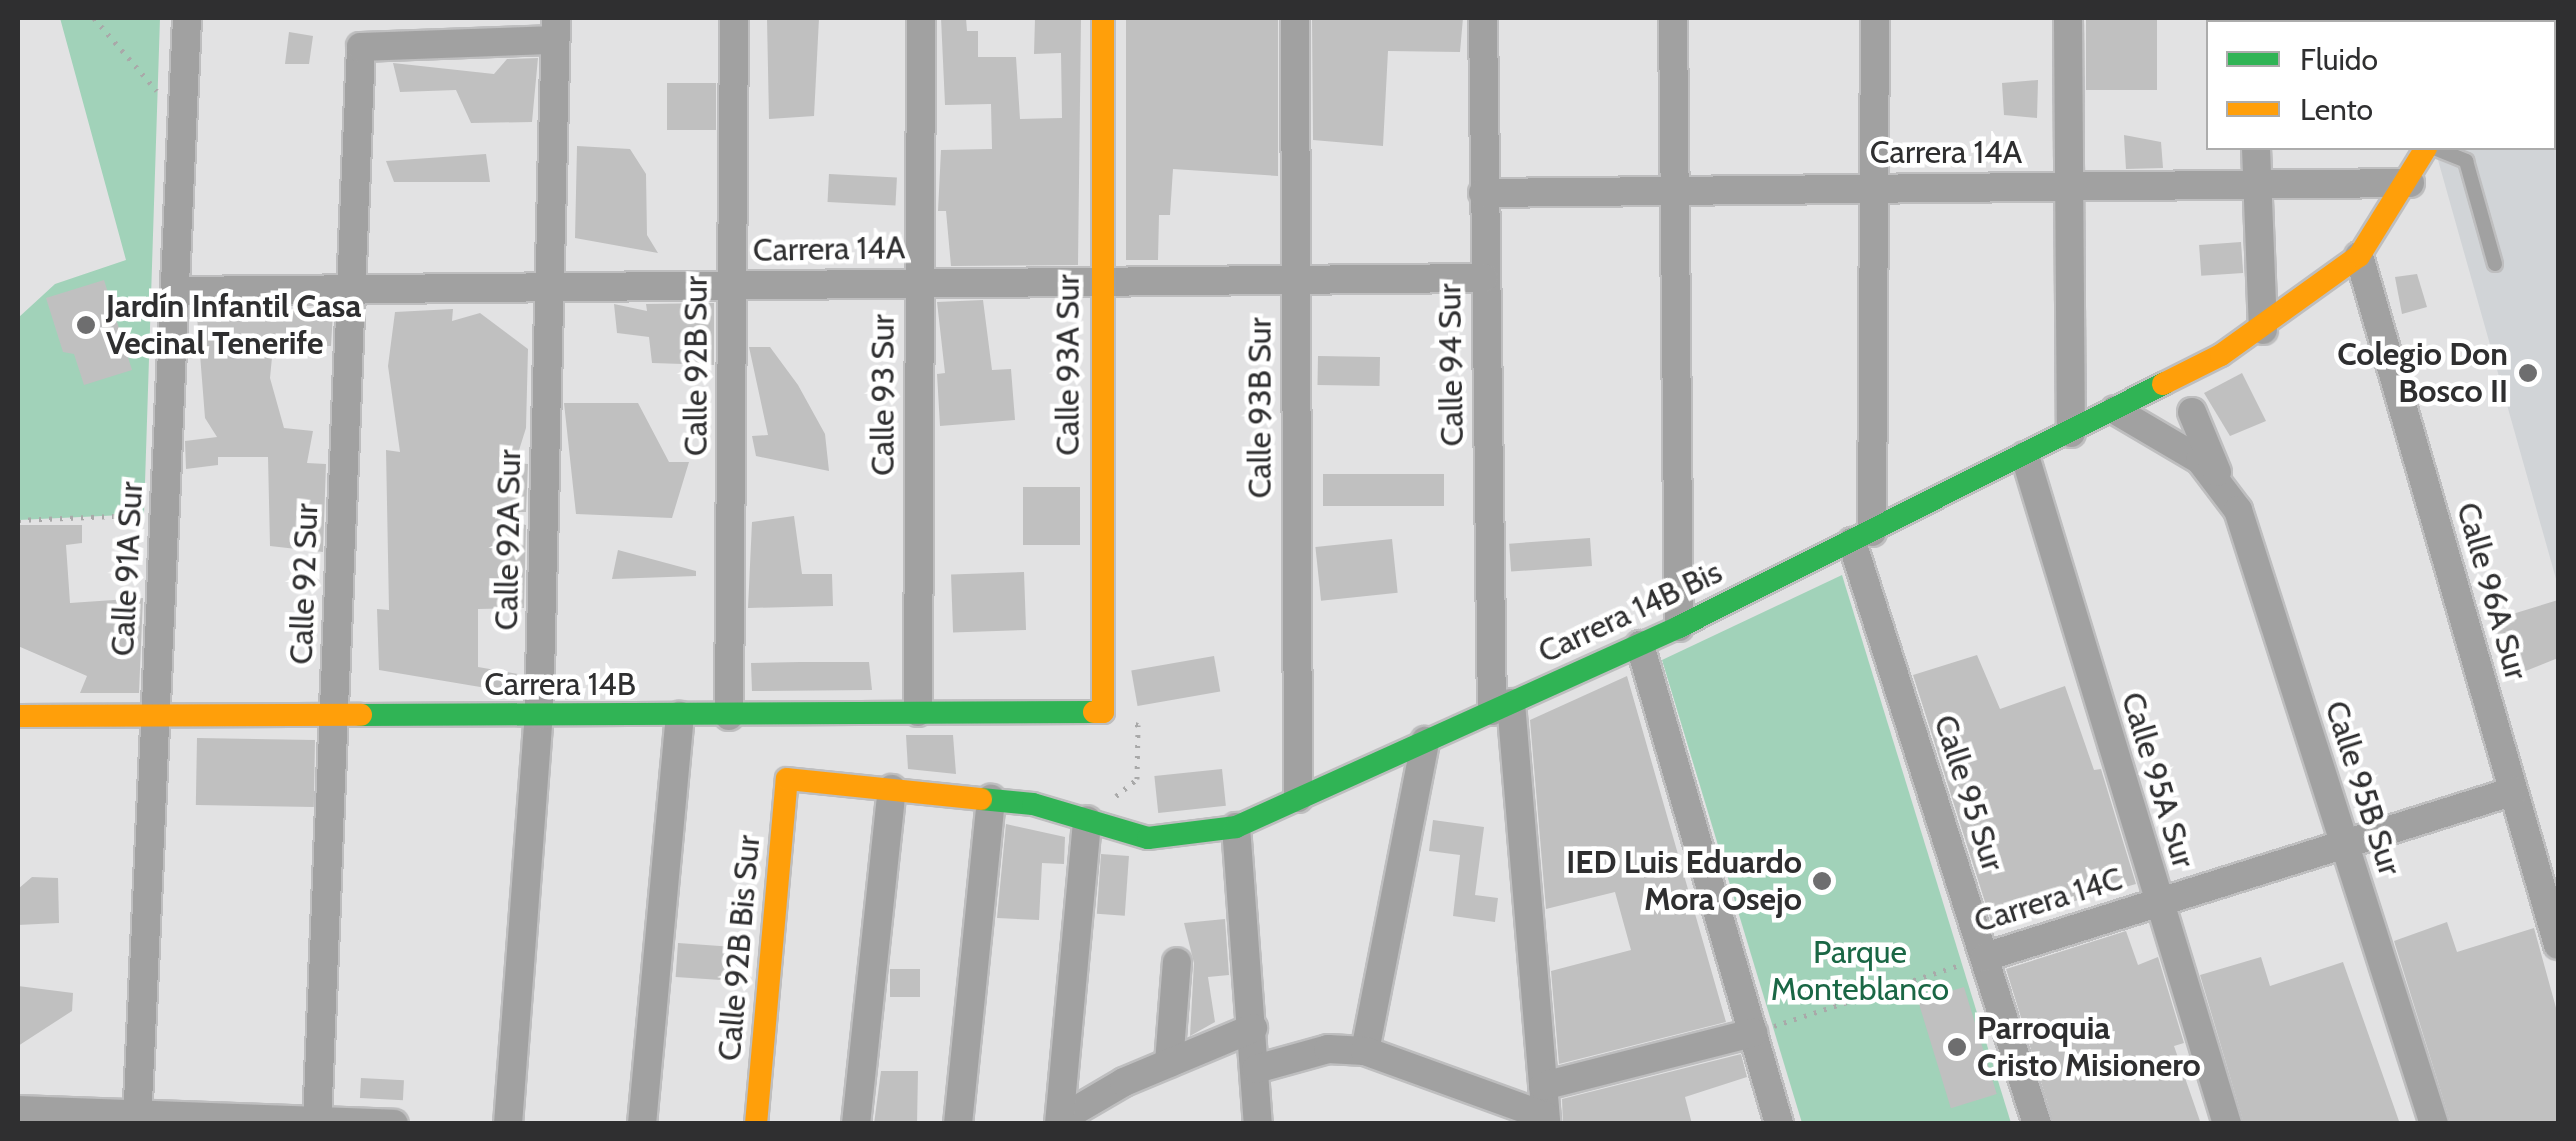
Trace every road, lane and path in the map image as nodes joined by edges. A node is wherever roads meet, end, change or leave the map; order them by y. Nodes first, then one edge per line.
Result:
1 (94, 18) edge
2 (187, 18) edge
3 (734, 18) edge
4 (921, 18) edge
5 (1104, 18) edge
6 (1295, 18) edge
7 (1483, 18) edge
8 (1674, 18) edge
9 (1875, 18) edge
10 (2068, 18) edge
11 (555, 29) edge
12 (182, 120) junction
13 (2256, 150) edge
14 (2429, 150) edge
15 (2436, 150) edge
16 (2410, 182) junction
17 (2257, 184) junction
18 (1879, 186) junction
19 (2069, 186) junction
20 (1672, 190) junction
21 (1483, 193) junction
22 (2359, 256) junction
23 (2495, 264) dead end
24 (1484, 278) junction
25 (1294, 279) junction
26 (1103, 282) junction
27 (918, 283) junction
28 (731, 285) junction
29 (550, 287) junction
30 (351, 289) junction
31 (174, 290) junction
32 (2263, 330) junction
33 (2115, 410) junction
34 (2192, 412) dead end
35 (2071, 434) junction
36 (2024, 456) junction
37 (2220, 478) junction
38 (165, 514) junction
39 (18, 520) edge
40 (1862, 537) junction
41 (1679, 628) junction
42 (1640, 645) junction
43 (1501, 707) junction
44 (918, 712) junction
45 (1103, 712) junction
46 (18, 716) edge
47 (156, 716) junction
48 (334, 716) junction
49 (539, 716) junction
50 (680, 716) junction
51 (729, 716) junction
52 (1425, 742) junction
53 (787, 779) joint
54 (892, 789) junction
55 (2514, 791) junction
56 (1298, 798) junction
57 (990, 799) junction
58 (1086, 820) junction
59 (1236, 826) junction
60 (2344, 844) junction
61 (2158, 902) junction
62 (2558, 945) edge
63 (1985, 956) junction
64 (1177, 962) dead end
65 (1253, 1028) junction
66 (1753, 1033) junction
67 (1365, 1051) junction
68 (1169, 1063) junction
69 (1256, 1069) junction
70 (1543, 1086) junction
71 (18, 1110) edge
72 (138, 1119) edge
73 (1545, 1120) edge
74 (1060, 1121) edge
75 (317, 1122) edge
76 (394, 1124) edge
77 (508, 1124) edge
78 (642, 1124) edge
79 (756, 1124) edge
80 (856, 1124) edge
81 (958, 1124) edge
82 (1258, 1124) edge
83 (1779, 1124) edge
84 (2037, 1124) edge
85 (2226, 1124) edge
86 (2434, 1124) edge

1 - 12 path
2 - 12 street, Calle 91A Sur
3 - 28 street, Calle 92B Sur
4 - 27 street, Calle 93 Sur
5 - 26 street, Calle 93A Sur
6 - 25 street, Calle 93B Sur
7 - 21 street, Calle 94 Sur
8 - 20 street
9 - 18 street, Calle 95 Sur
10 - 19 street
11 - 29 street, Calle 92A Sur
11 - 30 street, Calle 92 Sur
12 - 31 street, Calle 91A Sur
13 - 17 street
14 - 16 street, Carrera 14B Bis
15 - 23 lane
16 - 17 street, Carrera 14A
16 - 22 street, Carrera 14B Bis
17 - 19 street, Carrera 14A
17 - 32 street
18 - 19 street, Carrera 14A
18 - 20 street, Carrera 14A
18 - 40 street, Calle 95 Sur
19 - 35 street
20 - 21 street, Carrera 14A
20 - 41 street
21 - 24 street, Calle 94 Sur
22 - 32 street, Carrera 14B Bis
22 - 55 street, Calle 96A Sur
24 - 25 street, Carrera 14A
24 - 43 street, Calle 94 Sur
25 - 26 street, Carrera 14A
25 - 56 street, Calle 93B Sur
26 - 27 street, Carrera 14A
26 - 45 street, Calle 93A Sur
27 - 28 street, Carrera 14A
27 - 44 street, Calle 93 Sur
28 - 29 street, Carrera 14A
28 - 51 street, Calle 92B Sur
29 - 30 street, Carrera 14A
29 - 49 street, Calle 92A Sur
30 - 31 street, Carrera 14A
30 - 48 street, Calle 92 Sur
31 - 38 street, Calle 91A Sur
32 - 33 street, Carrera 14B Bis
33 - 35 street, Carrera 14B Bis
33 - 37 street
34 - 37 street, Calle 95B Sur
35 - 36 street, Carrera 14B Bis
36 - 40 street, Carrera 14B Bis
36 - 61 street, Calle 95A Sur
37 - 60 street, Calle 95B Sur
38 - 39 path
38 - 47 street, Calle 91A Sur
40 - 41 street, Carrera 14B Bis
40 - 63 street, Calle 95 Sur
41 - 42 street, Carrera 14B Bis
42 - 43 street, Carrera 14B Bis
42 - 66 street
43 - 52 street, Carrera 14B Bis
43 - 70 street, Calle 94 Sur
44 - 45 street, Carrera 14B
44 - 51 street, Carrera 14B
45 - 58 path
46 - 47 street, Carrera 14B
47 - 48 street, Carrera 14B
47 - 72 street, Calle 91A Sur
48 - 49 street, Carrera 14B
48 - 75 street, Calle 92 Sur
49 - 50 street, Carrera 14B
49 - 77 street, Calle 92A Sur
50 - 51 street, Carrera 14B
50 - 78 street
52 - 56 street, Carrera 14B Bis
52 - 67 street
53 - 54 street, Carrera 14B Bis
53 - 79 street, Calle 92B Bis Sur
54 - 57 street, Carrera 14B Bis
54 - 80 street
55 - 60 street, Carrera 14C
55 - 62 street, Calle 96A Sur
56 - 59 street, Carrera 14B Bis
57 - 58 street, Carrera 14B Bis
57 - 81 street
58 - 59 street, Carrera 14B Bis
58 - 74 street
59 - 65 street
60 - 61 street, Carrera 14C
60 - 86 street, Calle 95B Sur
61 - 63 street, Carrera 14C
61 - 85 street, Calle 95A Sur
63 - 66 path, Carrera 14C
63 - 84 street, Calle 95 Sur
64 - 68 street
65 - 68 street
65 - 69 street
66 - 70 street
66 - 83 street
67 - 69 street
67 - 73 street
68 - 74 street
69 - 82 street
70 - 73 street, Calle 94 Sur
71 - 72 street
72 - 75 street
75 - 76 street

